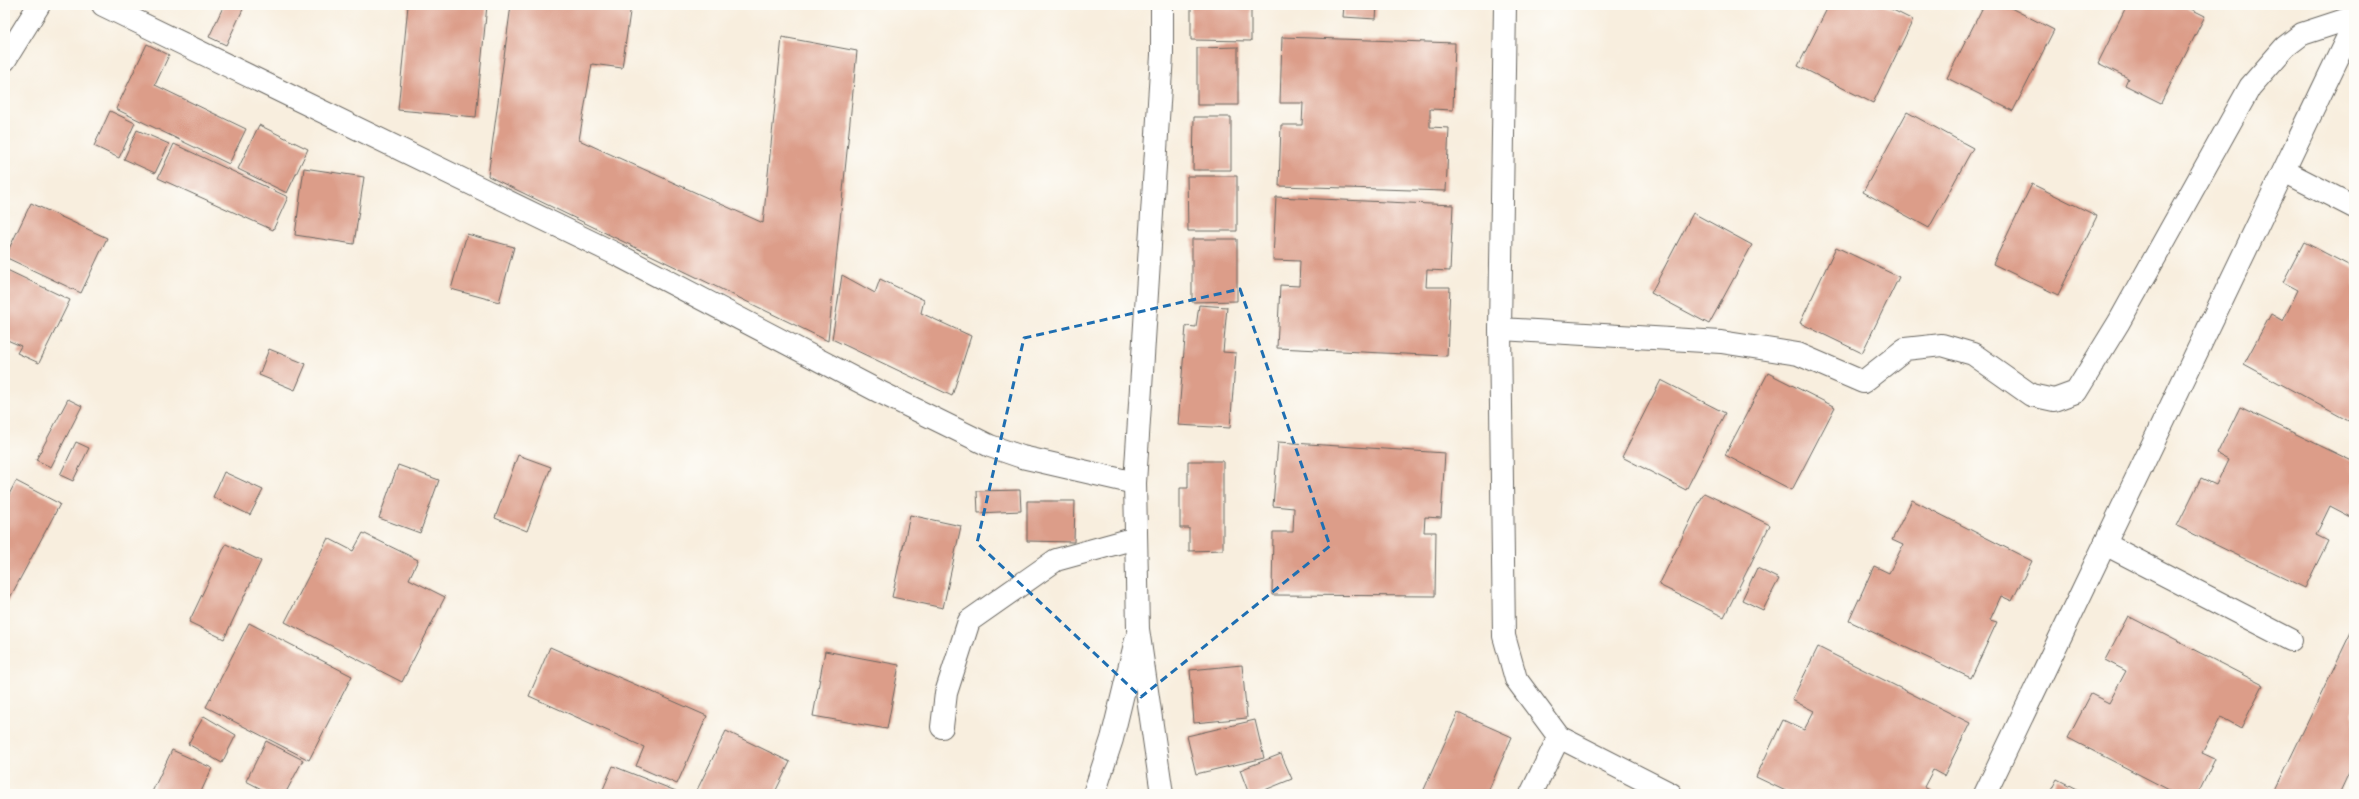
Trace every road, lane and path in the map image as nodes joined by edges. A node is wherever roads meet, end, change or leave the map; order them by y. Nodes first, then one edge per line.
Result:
1 (39, 5) edge
2 (103, 5) edge
3 (1162, 5) edge
4 (1505, 5) edge
5 (2354, 17) edge
6 (2354, 24) edge
7 (5, 60) edge
8 (2284, 171) junction
9 (2354, 207) edge
10 (1500, 329) junction
11 (1135, 483) junction
12 (1136, 538) junction
13 (2105, 544) junction
14 (1138, 630) junction
15 (2291, 640) dead end
16 (942, 727) dead end
17 (1559, 737) junction
18 (1094, 794) edge
19 (1162, 794) edge
20 (1531, 794) edge
21 (1671, 794) edge
22 (1985, 794) edge

1 - 7 street
2 - 11 street
3 - 11 street
4 - 10 street
5 - 10 street
6 - 8 street
8 - 9 street
8 - 13 street
10 - 17 street
11 - 12 street
12 - 14 street
12 - 16 street
13 - 15 street
13 - 22 street
14 - 18 street
14 - 19 street
17 - 20 street
17 - 21 street

